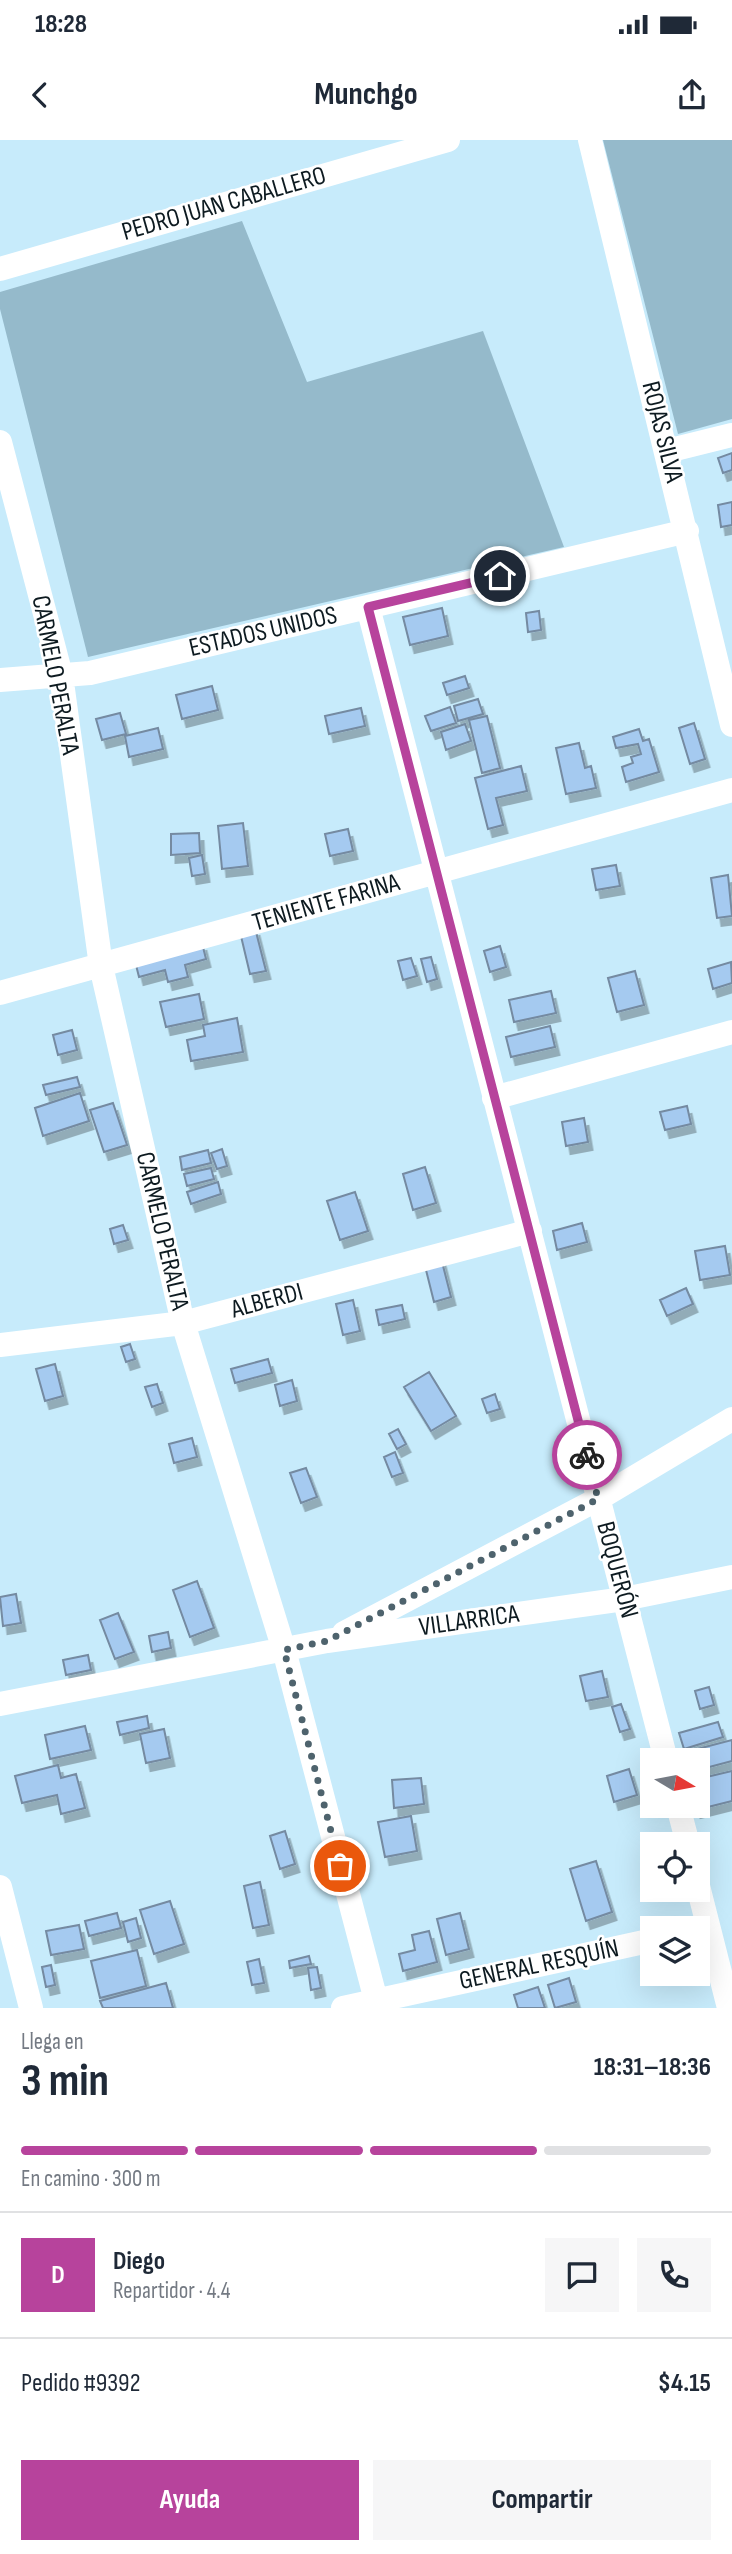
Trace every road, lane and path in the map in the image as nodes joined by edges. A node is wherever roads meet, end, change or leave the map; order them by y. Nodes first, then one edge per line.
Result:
1 (448, 140) edge
2 (590, 140) edge
3 (0, 268) edge
4 (732, 435) edge
5 (0, 442) edge
6 (667, 451) junction
7 (687, 531) junction
8 (368, 607) junction
9 (61, 675) junction
10 (0, 680) edge
11 (732, 724) edge
12 (732, 790) edge
13 (436, 873) junction
14 (101, 966) junction
15 (0, 993) edge
16 (732, 1032) edge
17 (494, 1098) junction
18 (530, 1231) junction
19 (183, 1323) junction
20 (0, 1345) edge
21 (732, 1419) edge
22 (598, 1499) junction
23 (732, 1577) edge
24 (624, 1599) junction
25 (327, 1641) junction
26 (284, 1650) junction
27 (0, 1703) edge
28 (663, 1748) edge
29 (0, 1887) edge
30 (704, 1902) edge
31 (713, 1926) edge
32 (640, 1943) edge
33 (377, 2004) edge
34 (31, 2008) edge
35 (343, 2008) edge
36 (729, 2008) edge

1 - 3 street, PEDRO JUAN CABALLERO
2 - 6 street, ROJAS SILVA
4 - 6 street
5 - 9 street, CARMELO PERALTA
6 - 7 street, ROJAS SILVA
7 - 8 street, ESTADOS UNIDOS
7 - 11 street, ROJAS SILVA
8 - 9 street, ESTADOS UNIDOS
8 - 13 street, BOQUERÓN
9 - 10 street, ESTADOS UNIDOS
9 - 14 street, CARMELO PERALTA
12 - 13 street, TENIENTE FARINA
13 - 14 street, TENIENTE FARINA
13 - 17 street, BOQUERÓN
14 - 15 street, TENIENTE FARINA
14 - 19 street, CARMELO PERALTA
16 - 17 street
17 - 18 street, BOQUERÓN
18 - 19 street, ALBERDI
18 - 22 street, BOQUERÓN
19 - 20 street, ALBERDI
19 - 26 street, CARMELO PERALTA
21 - 22 street
22 - 24 street, BOQUERÓN
22 - 25 street
23 - 24 street, VILLARRICA
24 - 25 street, VILLARRICA
24 - 28 street, BOQUERÓN
25 - 26 street, VILLARRICA
26 - 27 street, VILLARRICA
26 - 33 street, CARMELO PERALTA
29 - 34 street
30 - 31 street
31 - 36 street
32 - 33 street, GENERAL RESQUÍN
33 - 35 street, GENERAL RESQUÍN

